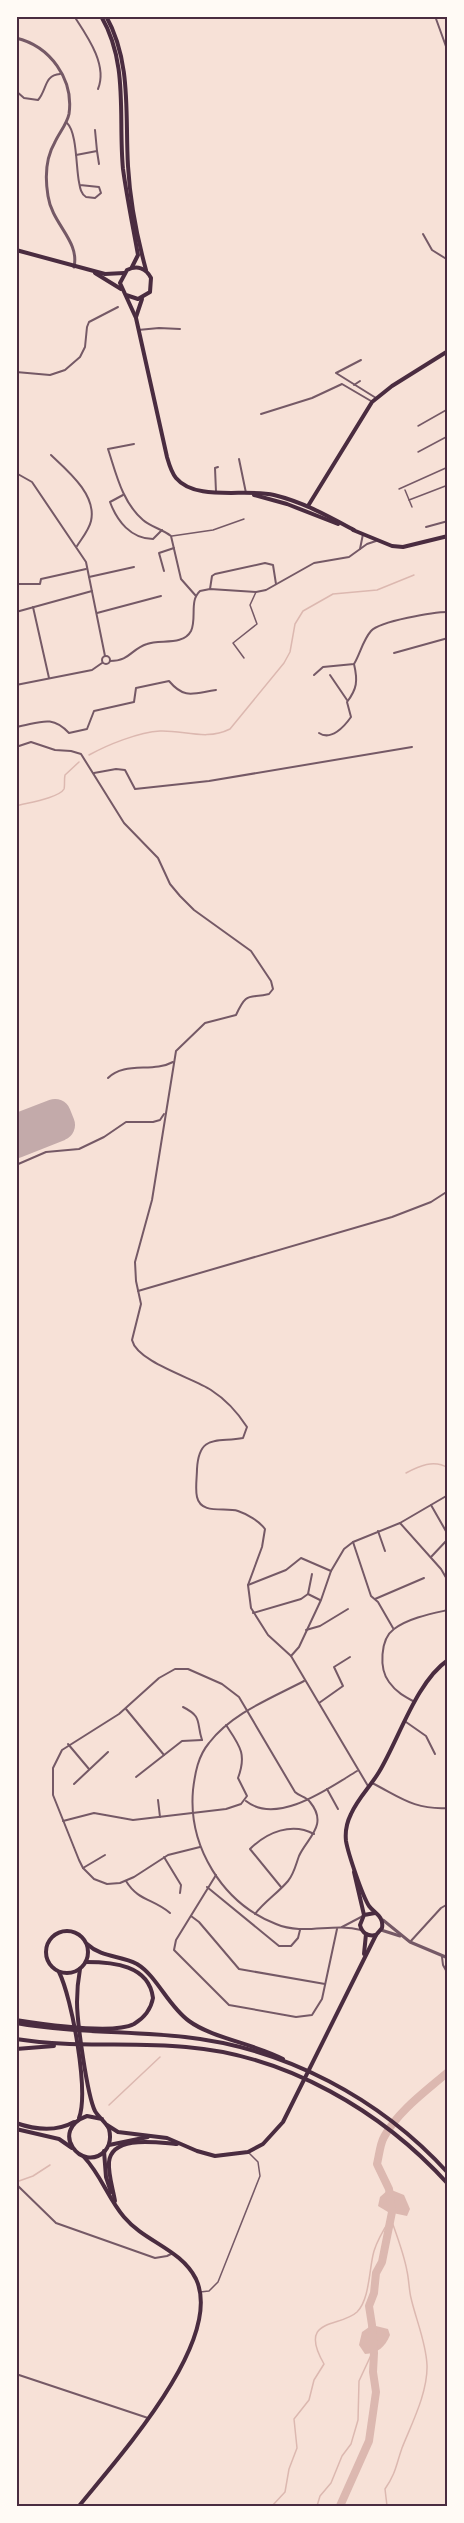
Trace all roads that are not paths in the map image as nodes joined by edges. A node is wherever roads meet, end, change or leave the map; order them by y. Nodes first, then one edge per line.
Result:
1 (74, 16) edge
2 (101, 16) edge
3 (106, 16) edge
4 (435, 16) edge
5 (16, 38) edge
6 (447, 52) edge
7 (63, 74) junction
8 (98, 90) dead end
9 (16, 91) edge
10 (66, 122) junction
11 (95, 130) dead end
12 (97, 151) junction
13 (76, 155) junction
14 (99, 164) dead end
15 (80, 185) junction
16 (423, 234) dead end
17 (16, 250) edge
18 (447, 260) edge
19 (74, 267) junction
20 (132, 268) junction
21 (89, 270) junction
22 (146, 270) junction
23 (124, 273) junction
24 (121, 289) junction
25 (126, 295) junction
26 (143, 298) junction
27 (118, 307) dead end
28 (136, 318) junction
29 (180, 329) dead end
30 (138, 330) junction
31 (447, 351) edge
32 (361, 360) dead end
33 (16, 372) edge
34 (360, 381) dead end
35 (354, 385) junction
36 (376, 398) junction
37 (372, 402) junction
38 (447, 409) edge
39 (261, 414) dead end
40 (418, 426) dead end
41 (447, 436) edge
42 (134, 444) dead end
43 (418, 452) dead end
44 (51, 455) dead end
45 (239, 459) dead end
46 (218, 467) dead end
47 (447, 467) edge
48 (16, 473) edge
49 (447, 485) edge
50 (399, 489) dead end
51 (405, 490) dead end
52 (216, 492) junction
53 (247, 493) junction
54 (124, 495) junction
55 (409, 500) junction
56 (308, 506) junction
57 (412, 507) dead end
58 (244, 519) dead end
59 (447, 521) edge
60 (426, 527) dead end
61 (354, 530) junction
62 (162, 531) junction
63 (363, 534) junction
64 (171, 536) junction
65 (447, 536) edge
66 (378, 541) junction
67 (77, 546) junction
68 (174, 548) junction
69 (359, 551) junction
70 (134, 567) dead end
71 (88, 569) junction
72 (164, 571) dead end
73 (89, 577) junction
74 (16, 584) edge
75 (276, 584) junction
76 (210, 589) junction
77 (92, 591) junction
78 (256, 592) junction
79 (160, 596) dead end
80 (196, 596) junction
81 (33, 607) junction
82 (16, 612) edge
83 (447, 612) edge
84 (97, 613) junction
85 (447, 639) edge
86 (394, 653) dead end
87 (105, 656) junction
88 (244, 658) dead end
89 (110, 661) junction
90 (102, 663) junction
91 (354, 664) junction
92 (314, 675) dead end
93 (330, 675) dead end
94 (49, 678) junction
95 (16, 685) edge
96 (216, 690) dead end
97 (347, 700) junction
98 (16, 727) edge
99 (319, 733) dead end
100 (16, 747) edge
101 (412, 747) dead end
102 (94, 773) junction
103 (173, 1062) junction
104 (108, 1078) dead end
105 (166, 1112) junction
106 (16, 1165) edge
107 (447, 1191) edge
108 (138, 1291) junction
109 (447, 1496) edge
110 (431, 1505) junction
111 (400, 1523) junction
112 (378, 1531) junction
113 (447, 1540) edge
114 (354, 1542) junction
115 (385, 1551) dead end
116 (431, 1557) junction
117 (331, 1571) junction
118 (312, 1574) dead end
119 (424, 1578) dead end
120 (447, 1581) edge
121 (248, 1585) junction
122 (308, 1594) junction
123 (375, 1599) junction
124 (321, 1600) junction
125 (348, 1609) dead end
126 (447, 1610) edge
127 (253, 1613) junction
128 (393, 1629) junction
129 (306, 1630) junction
130 (291, 1656) junction
131 (350, 1657) dead end
132 (447, 1660) edge
133 (305, 1680) junction
134 (415, 1702) junction
135 (319, 1703) junction
136 (183, 1707) dead end
137 (126, 1709) junction
138 (249, 1711) junction
139 (406, 1722) junction
140 (226, 1725) junction
141 (202, 1740) junction
142 (68, 1744) junction
143 (208, 1744) junction
144 (108, 1752) dead end
145 (435, 1754) dead end
146 (164, 1755) junction
147 (89, 1769) junction
148 (358, 1771) junction
149 (136, 1777) dead end
150 (74, 1784) dead end
151 (369, 1784) junction
152 (327, 1789) junction
153 (158, 1800) dead end
154 (246, 1800) junction
155 (309, 1800) junction
156 (447, 1808) edge
157 (338, 1809) dead end
158 (193, 1812) junction
159 (160, 1817) junction
160 (63, 1821) junction
161 (314, 1834) junction
162 (200, 1847) junction
163 (105, 1855) dead end
164 (164, 1857) junction
165 (353, 1862) junction
166 (83, 1868) junction
167 (216, 1875) junction
168 (126, 1881) junction
169 (207, 1887) junction
170 (282, 1887) junction
171 (180, 1893) dead end
172 (447, 1904) edge
173 (170, 1912) dead end
174 (376, 1913) junction
175 (255, 1914) junction
176 (363, 1915) junction
177 (191, 1916) junction
178 (382, 1919) junction
179 (338, 1928) junction
180 (300, 1929) junction
181 (361, 1930) junction
182 (381, 1930) junction
183 (366, 1934) junction
184 (376, 1935) junction
185 (404, 1938) junction
186 (410, 1941) junction
187 (87, 1944) junction
188 (442, 1957) junction
189 (447, 1958) edge
190 (362, 1961) junction
191 (86, 1962) junction
192 (80, 1969) junction
193 (59, 1972) junction
194 (447, 1974) edge
195 (325, 1984) junction
196 (16, 2021) edge
197 (16, 2039) edge
198 (69, 2045) junction
199 (16, 2049) edge
200 (291, 2064) junction
201 (79, 2119) junction
202 (102, 2119) junction
203 (74, 2122) junction
204 (16, 2123) edge
205 (107, 2125) junction
206 (16, 2129) edge
207 (155, 2136) junction
208 (181, 2144) junction
209 (108, 2145) junction
210 (72, 2148) junction
211 (104, 2151) junction
212 (248, 2152) junction
213 (84, 2157) junction
214 (447, 2173) edge
215 (16, 2184) edge
216 (447, 2184) edge
217 (114, 2201) junction
218 (118, 2210) junction
219 (172, 2253) junction
220 (200, 2292) junction
221 (16, 2374) edge
222 (150, 2418) junction
223 (79, 2506) edge

1 - 8 street
2 - 20 main road
3 - 22 main road
4 - 6 street
5 - 7 street
7 - 9 street
7 - 10 street
10 - 13 street
10 - 19 street
11 - 12 street
12 - 13 street
12 - 14 street
13 - 15 street
15 - 15 street
16 - 18 street
17 - 19 main road
19 - 21 main road
20 - 22 main road
20 - 23 main road
21 - 23 main road
21 - 24 main road
22 - 26 main road
23 - 24 main road
24 - 25 main road
25 - 26 main road
25 - 28 main road
26 - 28 main road
27 - 33 street
28 - 30 main road
29 - 30 street
30 - 52 main road
31 - 36 main road
32 - 35 street
34 - 35 street
35 - 36 street
36 - 37 main road
37 - 39 street
37 - 56 main road
38 - 40 lane
41 - 43 lane
42 - 54 street
44 - 67 street
45 - 53 street
46 - 52 street
47 - 50 lane
48 - 67 street
49 - 55 lane
51 - 55 lane
52 - 53 main road
53 - 56 main road
53 - 61 main road
54 - 62 street
54 - 62 street
55 - 57 lane
56 - 61 main road
58 - 64 lane
59 - 60 street
61 - 63 main road
62 - 64 street
63 - 66 main road
63 - 69 street
64 - 68 street
65 - 66 main road
66 - 69 street
67 - 71 street
68 - 72 street
68 - 80 street
69 - 75 street
70 - 73 street
71 - 73 street
71 - 74 street
73 - 77 street
75 - 76 street
75 - 78 street
76 - 78 street
76 - 80 street
77 - 81 street
77 - 84 street
78 - 88 lane
79 - 84 street
80 - 89 street
81 - 82 street
81 - 94 street
83 - 91 street
84 - 87 street
85 - 86 street
87 - 89 street
87 - 90 street
89 - 90 street
90 - 94 street
91 - 92 street
91 - 97 street
93 - 97 street
94 - 95 street
96 - 98 street
97 - 99 street
100 - 102 street
101 - 102 street
102 - 103 street
103 - 104 street
103 - 105 street
105 - 106 street
105 - 108 street
107 - 108 street
108 - 121 street
109 - 110 street
110 - 111 street
110 - 113 street
111 - 112 street
111 - 116 street
112 - 114 street
112 - 115 street
113 - 116 street
114 - 117 street
114 - 123 street
116 - 120 street
117 - 121 street
117 - 124 street
118 - 122 street
119 - 123 street
121 - 127 street
122 - 124 street
122 - 127 street
123 - 128 street
124 - 129 street
125 - 129 street
126 - 128 street
127 - 130 street
128 - 134 street
129 - 130 street
130 - 133 street
131 - 135 street
132 - 134 main road
133 - 135 street
133 - 138 street
134 - 139 main road
135 - 148 street
136 - 141 street
137 - 138 street
137 - 142 street
137 - 146 street
138 - 140 street
138 - 155 street
139 - 145 street
139 - 151 main road
140 - 143 street
140 - 154 street
141 - 143 street
141 - 146 street
142 - 147 street
142 - 160 street
143 - 158 street
144 - 147 street
146 - 149 street
147 - 150 street
148 - 151 street
148 - 152 street
151 - 156 street
151 - 165 main road
152 - 155 street
152 - 157 street
153 - 159 street
154 - 155 street
154 - 158 street
155 - 161 street
158 - 159 street
158 - 162 street
159 - 160 street
160 - 166 street
161 - 170 street
161 - 170 street
162 - 164 street
162 - 167 street
163 - 166 street
164 - 168 street
164 - 171 street
165 - 174 main road
165 - 176 main road
166 - 168 street
167 - 169 street
167 - 175 street
168 - 173 street
169 - 177 street
169 - 180 street
170 - 175 street
172 - 186 street
174 - 176 main road
174 - 178 main road
175 - 180 street
176 - 179 street
176 - 181 main road
177 - 195 street
177 - 195 street
178 - 182 main road
178 - 185 street
179 - 180 street
179 - 181 street
179 - 195 street
181 - 183 main road
182 - 184 main road
182 - 185 street
183 - 184 main road
183 - 190 main road
184 - 190 main road
185 - 186 street
186 - 188 street
187 - 191 main road
187 - 193 main road
187 - 200 main road
188 - 189 street
188 - 194 street
190 - 212 main road
191 - 192 main road
191 - 196 main road
192 - 193 main road
192 - 202 main road
193 - 201 main road
196 - 200 main road
197 - 198 main road
198 - 199 main road
198 - 216 main road
200 - 214 main road
201 - 202 main road
201 - 203 main road
202 - 205 main road
203 - 204 main road
203 - 210 main road
205 - 207 main road
205 - 209 main road
206 - 210 main road
207 - 208 main road
207 - 209 main road
208 - 212 main road
208 - 217 main road
209 - 211 main road
210 - 213 main road
211 - 213 main road
211 - 217 main road
212 - 220 lane
213 - 218 main road
215 - 219 street
217 - 218 main road
218 - 219 main road
219 - 220 main road
220 - 222 main road
221 - 222 street
222 - 223 main road

